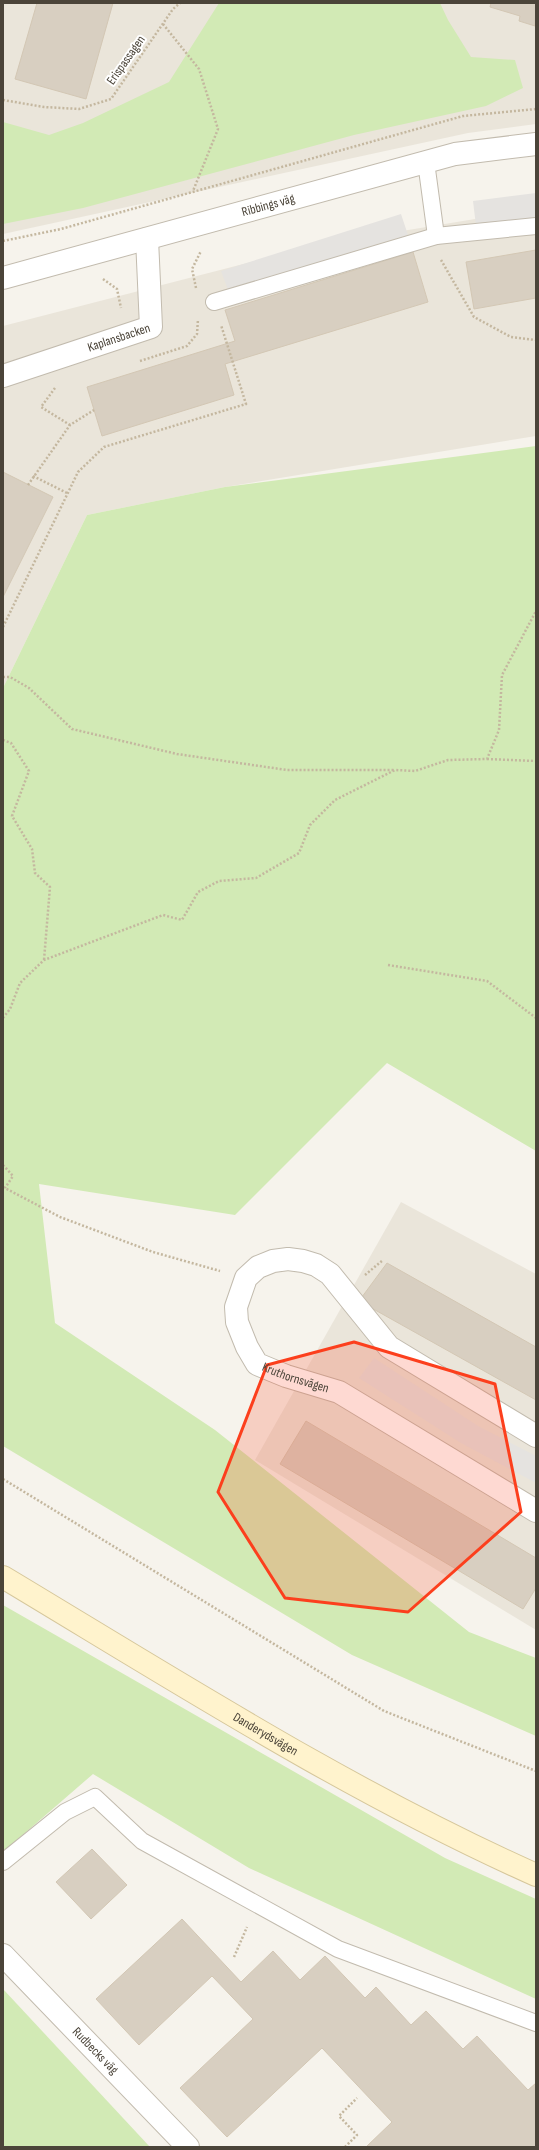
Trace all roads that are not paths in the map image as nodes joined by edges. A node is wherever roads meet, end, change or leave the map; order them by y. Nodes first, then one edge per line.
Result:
1 (536, 144) edge
2 (426, 162) junction
3 (536, 226) edge
4 (436, 236) junction
5 (147, 239) junction
6 (3, 278) edge
7 (214, 302) road end
8 (3, 376) edge
9 (536, 1436) edge
10 (536, 1511) edge
11 (3, 1577) edge
12 (3, 1862) edge
13 (536, 1876) edge
14 (3, 1955) edge
15 (536, 2023) edge
16 (188, 2147) edge

1 - 2 street, Ribbings väg
2 - 4 lane
2 - 5 street, Ribbings väg
3 - 4 lane
4 - 7 lane
5 - 6 street, Ribbings väg
5 - 8 street, Kaplansbacken
9 - 10 street, Kruthornsvägen
11 - 13 main road, Danderydsvägen
12 - 15 lane
14 - 16 street, Rudbecks väg

